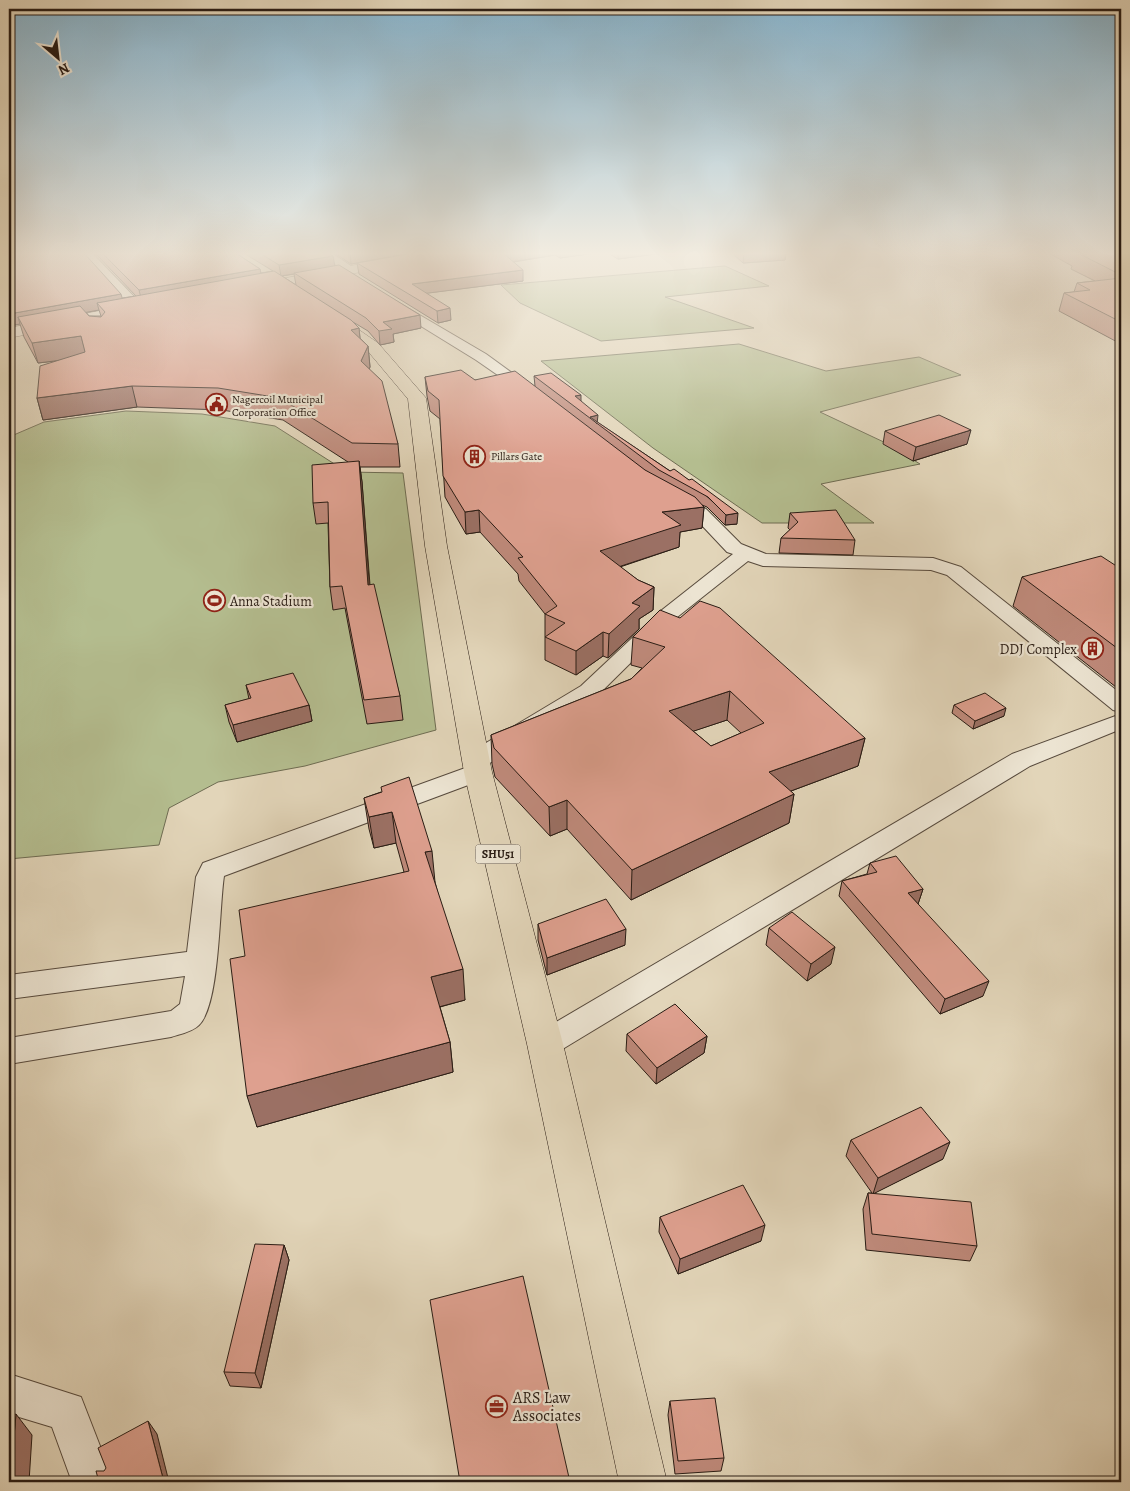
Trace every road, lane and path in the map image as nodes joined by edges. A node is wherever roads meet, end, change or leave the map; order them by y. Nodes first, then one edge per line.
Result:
1 (93, 322) edge
2 (338, 322) edge
3 (424, 322) edge
4 (9, 333) edge
5 (542, 401) edge
6 (659, 490) edge
7 (745, 554) junction
8 (1121, 705) edge
9 (1121, 721) edge
10 (477, 766) junction
11 (201, 962) junction
12 (9, 987) edge
13 (545, 1044) junction
14 (9, 1051) edge
15 (9, 1394) edge
16 (93, 1482) edge
17 (643, 1482) edge

1 - 4 street
2 - 10 main road, SHU51
3 - 5 street
6 - 7 street
7 - 8 street
7 - 10 street
9 - 13 street
10 - 11 street
10 - 13 main road, SHU51
11 - 12 street
11 - 14 street
13 - 17 main road, SHU51
15 - 16 street

